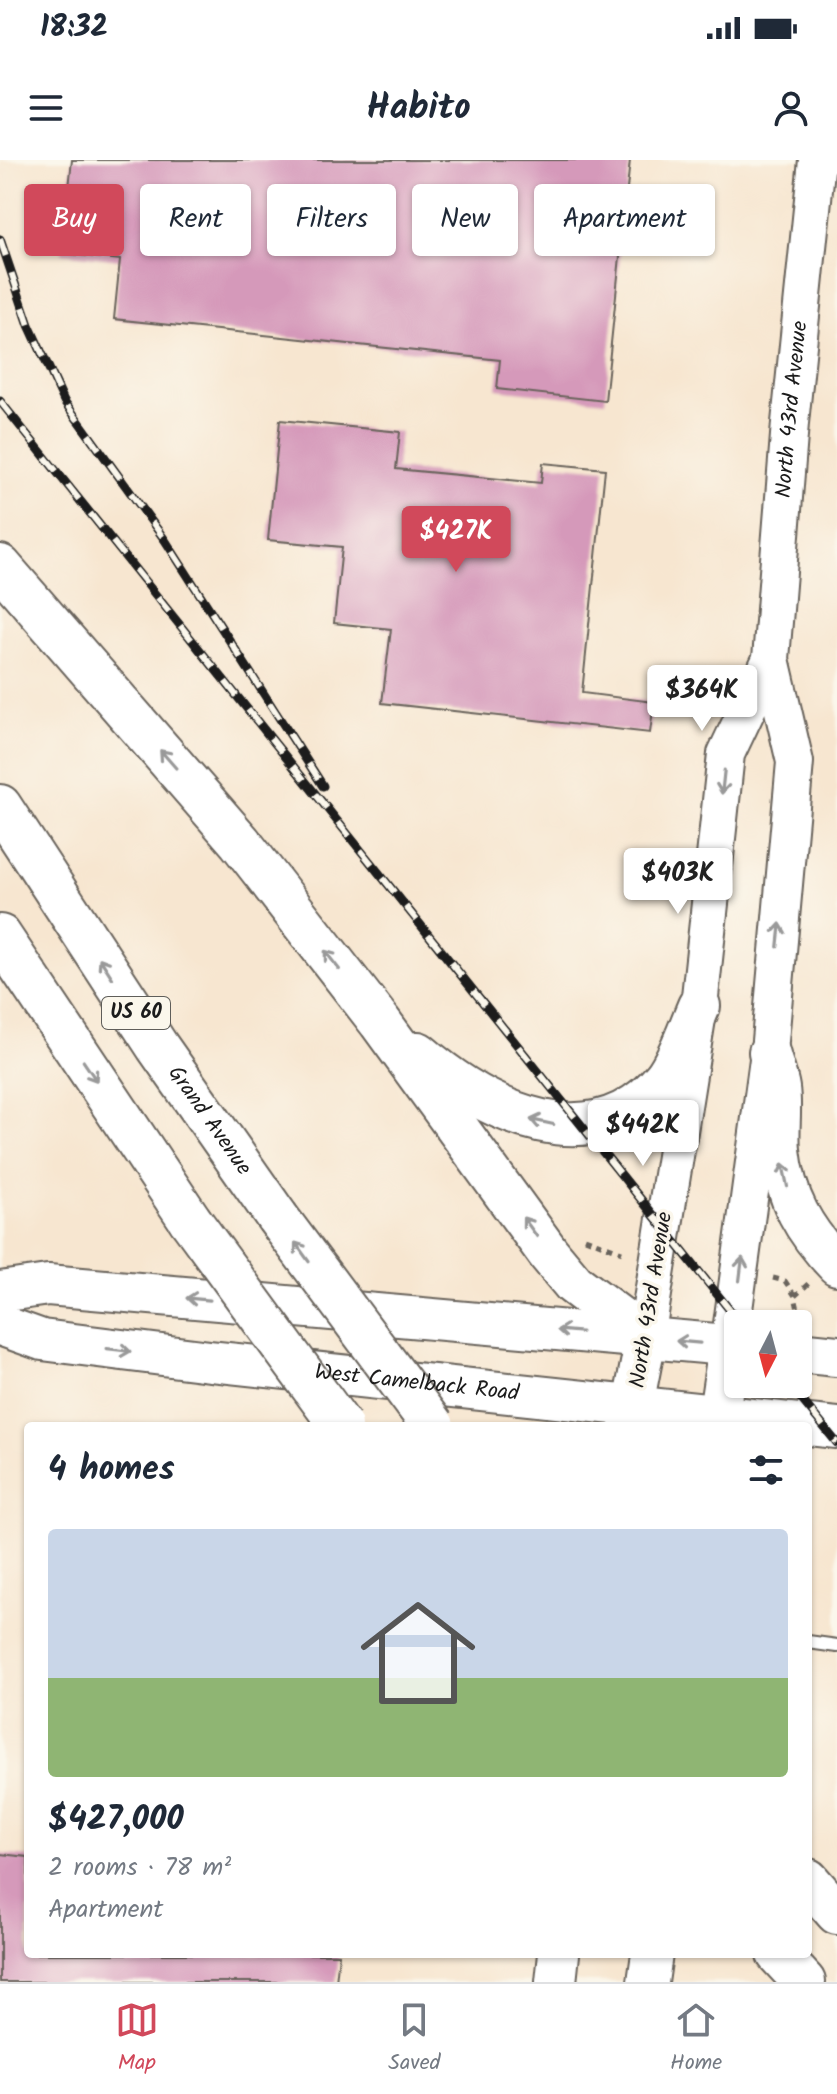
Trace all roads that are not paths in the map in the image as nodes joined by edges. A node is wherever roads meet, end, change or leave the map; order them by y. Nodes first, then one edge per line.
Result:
1 (817, 160) edge
2 (0, 566) edge
3 (771, 659) junction
4 (0, 806) edge
5 (0, 936) edge
6 (699, 1006) junction
7 (380, 1022) junction
8 (769, 1052) junction
9 (837, 1265) edge
10 (0, 1292) edge
11 (738, 1310) edge
12 (0, 1325) edge
13 (646, 1338) junction
14 (812, 1343) edge
15 (724, 1345) edge
16 (837, 1356) edge
17 (724, 1390) edge
18 (632, 1416) edge
19 (717, 1420) edge
20 (338, 1422) edge
21 (430, 1422) edge
22 (747, 1422) edge
23 (812, 1426) edge
24 (837, 1428) edge
25 (812, 1643) edge
26 (837, 1646) edge
27 (812, 1885) edge
28 (837, 1913) edge
29 (559, 1958) edge
30 (651, 1958) edge
31 (782, 1958) edge
32 (556, 1982) edge
33 (648, 1982) edge
34 (804, 1982) edge

1 - 3 main road, North 43rd Avenue
7 -> 2 highway
3 -> 6 main road, North 43rd Avenue
8 -> 3 main road, North 43rd Avenue
21 -> 4 highway, Grand Avenue / US 60, bridge
5 -> 20 highway, bridge
6 -> 7 highway
6 - 13 main road, North 43rd Avenue
13 -> 7 highway
9 -> 8 main road
11 -> 8 main road, North 43rd Avenue
13 -> 10 main road
12 -> 18 main road, West Camelback Road
15 -> 13 main road
13 - 18 main road, North 43rd Avenue
14 - 16 main road
17 - 19 main road, North 43rd Avenue
18 - 19 main road, West Camelback Road
19 - 22 main road, West Camelback Road
23 - 24 main road, West Camelback Road
25 - 26 lane
27 - 28 highway
29 - 32 main road
30 - 33 main road
31 - 34 highway

